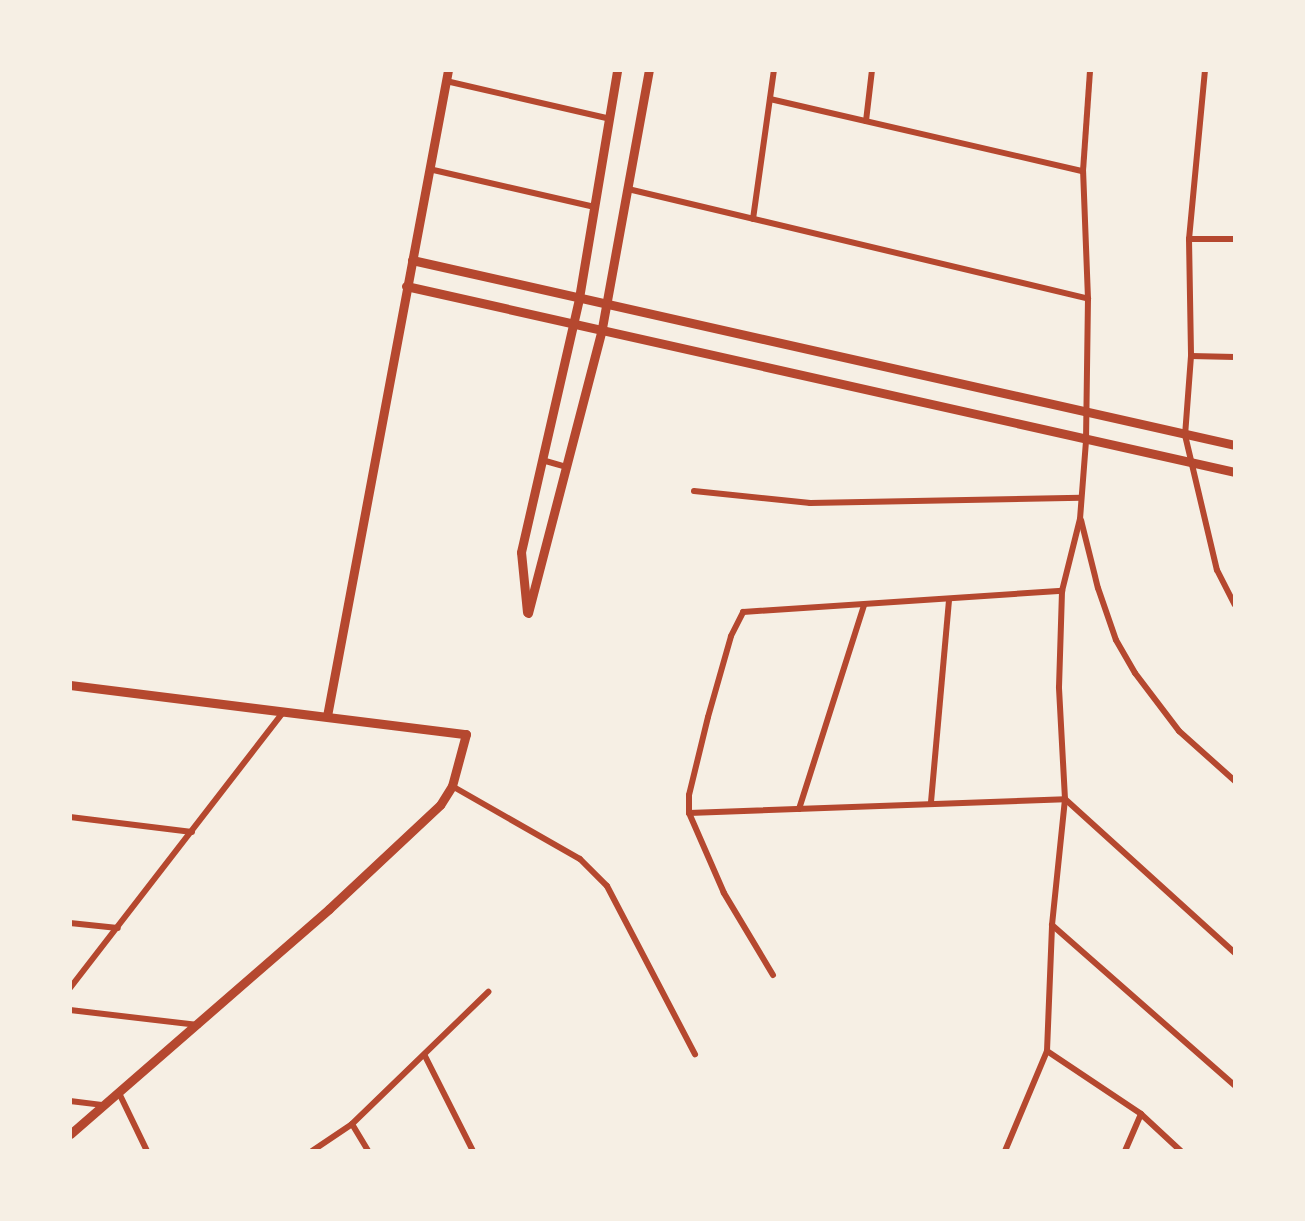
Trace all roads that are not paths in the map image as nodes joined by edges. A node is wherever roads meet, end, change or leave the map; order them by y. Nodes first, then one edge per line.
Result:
1 (617, 70) edge
2 (649, 70) edge
3 (774, 70) edge
4 (872, 70) edge
5 (1090, 70) edge
6 (1205, 70) edge
7 (447, 75) edge
8 (770, 100) junction
9 (610, 119) junction
10 (866, 121) junction
11 (428, 169) junction
12 (1083, 170) junction
13 (628, 189) junction
14 (594, 206) junction
15 (753, 218) junction
16 (1189, 239) junction
17 (1235, 239) edge
18 (412, 260) junction
19 (406, 286) junction
20 (579, 298) junction
21 (1088, 299) junction
22 (606, 304) junction
23 (574, 323) junction
24 (602, 328) junction
25 (1191, 356) junction
26 (1235, 356) edge
27 (1086, 414) junction
28 (1185, 435) junction
29 (1086, 442) junction
30 (1235, 446) edge
31 (542, 460) junction
32 (1188, 461) junction
33 (568, 467) junction
34 (1235, 472) edge
35 (694, 492) dead end
36 (1082, 498) junction
37 (1080, 519) junction
38 (1062, 590) junction
39 (949, 600) junction
40 (864, 605) junction
41 (1235, 605) edge
42 (70, 686) edge
43 (283, 712) junction
44 (327, 716) junction
45 (1235, 781) edge
46 (452, 786) junction
47 (1065, 799) junction
48 (930, 802) junction
49 (799, 808) junction
50 (689, 813) junction
51 (70, 817) edge
52 (193, 832) junction
53 (70, 923) edge
54 (1052, 926) junction
55 (118, 928) junction
56 (1235, 953) edge
57 (772, 975) dead end
58 (70, 988) edge
59 (488, 992) dead end
60 (70, 1010) edge
61 (198, 1025) junction
62 (1047, 1051) junction
63 (695, 1054) dead end
64 (425, 1056) junction
65 (1235, 1086) edge
66 (119, 1093) junction
67 (70, 1101) edge
68 (106, 1106) junction
69 (1141, 1114) junction
70 (352, 1124) junction
71 (70, 1134) edge
72 (147, 1151) edge
73 (312, 1151) edge
74 (368, 1151) edge
75 (472, 1151) edge
76 (1006, 1151) edge
77 (1126, 1151) edge
78 (1182, 1151) edge

1 - 9 street
2 - 13 street
3 - 8 street
4 - 10 street
5 - 12 street
6 - 16 street
7 - 9 street
7 - 11 street
8 - 10 street
8 - 15 street
9 - 14 street
10 - 12 street
11 - 14 street
11 - 18 street
12 - 21 street
13 - 15 street
13 - 22 street
14 - 20 street
15 - 21 street
16 - 17 street
16 - 25 street
18 - 19 street
18 - 20 street
19 - 23 street
19 - 44 street
20 - 22 street
20 - 23 street
21 - 27 street
22 - 24 street
22 - 27 street
23 - 24 street
23 - 31 street
24 - 29 street
24 - 33 street
25 - 26 street
25 - 28 street
27 - 28 street
27 - 29 street
28 - 30 street
28 - 32 street
29 - 32 street
29 - 36 street
31 - 33 street
31 - 33 street
32 - 34 street
32 - 41 street
35 - 36 street
36 - 37 street
37 - 38 street
37 - 45 street
38 - 39 street
38 - 47 street
39 - 40 street
39 - 48 street
40 - 49 street
40 - 50 street
42 - 43 street
43 - 44 street
43 - 52 street
44 - 46 street
46 - 61 street
46 - 63 street
47 - 48 street
47 - 54 street
47 - 56 street
48 - 49 street
49 - 50 street
50 - 57 street
51 - 52 street
52 - 55 street
53 - 55 street
54 - 62 street
54 - 65 street
55 - 58 street
59 - 64 street
60 - 61 street
61 - 66 street
62 - 69 street
62 - 76 street
64 - 70 street
64 - 75 street
66 - 68 street
66 - 72 street
67 - 68 street
68 - 71 street
69 - 77 street
69 - 78 street
70 - 73 street
70 - 74 street

